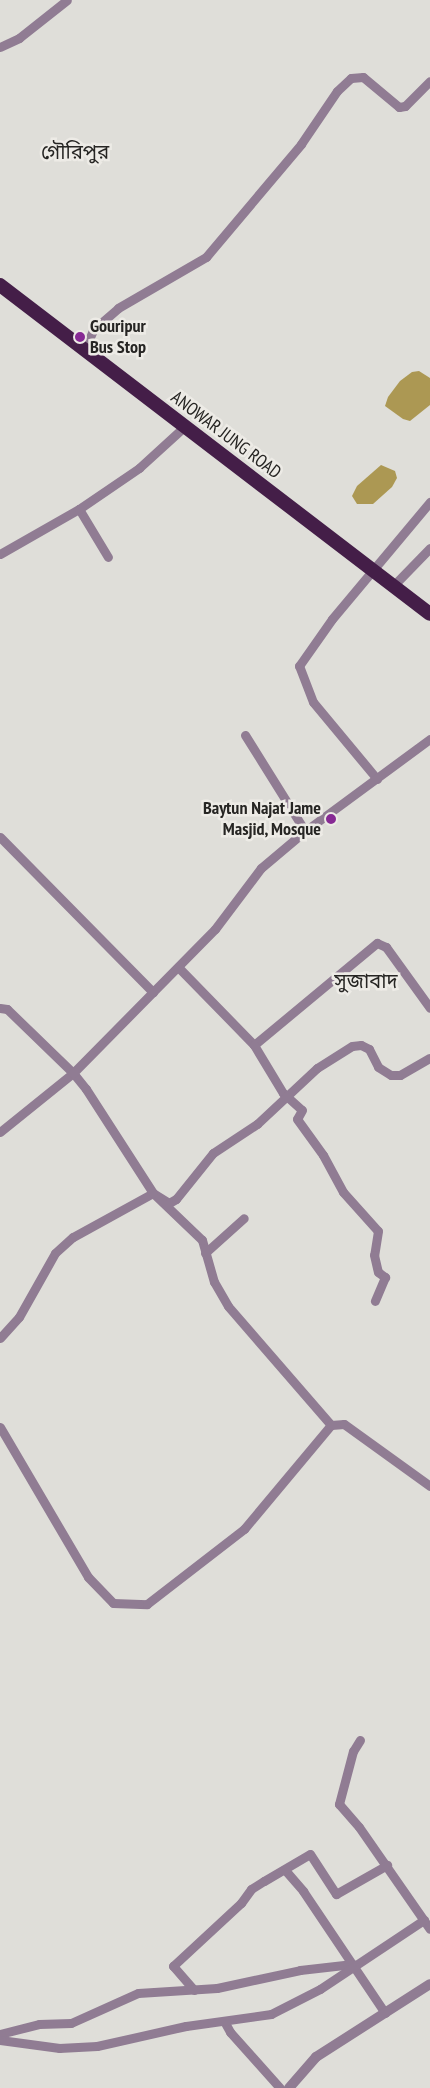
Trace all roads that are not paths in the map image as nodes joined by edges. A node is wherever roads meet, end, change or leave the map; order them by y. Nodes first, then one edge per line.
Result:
1 (67, 0) edge
2 (0, 46) edge
3 (430, 81) edge
4 (0, 285) edge
5 (85, 349) junction
6 (184, 427) junction
7 (430, 502) edge
8 (78, 509) junction
9 (430, 548) edge
10 (0, 554) edge
11 (108, 557) dead end
12 (374, 572) junction
13 (393, 586) junction
14 (430, 614) edge
15 (245, 734) dead end
16 (430, 739) edge
17 (377, 779) junction
18 (306, 831) junction
19 (0, 837) edge
20 (178, 967) junction
21 (153, 992) junction
22 (0, 1008) edge
23 (430, 1008) edge
24 (254, 1045) junction
25 (430, 1058) edge
26 (73, 1073) junction
27 (289, 1096) junction
28 (0, 1132) edge
29 (153, 1193) junction
30 (244, 1218) dead end
31 (205, 1253) junction
32 (375, 1301) dead end
33 (0, 1338) edge
34 (330, 1425) junction
35 (0, 1427) edge
36 (430, 1486) edge
37 (360, 1740) dead end
38 (387, 1865) junction
39 (284, 1870) junction
40 (424, 1920) junction
41 (430, 1929) edge
42 (353, 1964) junction
43 (430, 1984) edge
44 (194, 1990) junction
45 (385, 2013) junction
46 (224, 2021) junction
47 (0, 2034) edge
48 (0, 2040) edge
49 (280, 2088) edge
50 (288, 2088) edge

1 - 2 street
3 - 5 street
4 - 5 highway, ANOWAR JUNG ROAD
5 - 6 highway, ANOWAR JUNG ROAD
6 - 8 street
6 - 12 highway, ANOWAR JUNG ROAD
7 - 12 street
8 - 10 street
8 - 11 street
9 - 13 street
12 - 13 highway, ANOWAR JUNG ROAD
12 - 17 street
13 - 14 highway, ANOWAR JUNG ROAD
15 - 18 street
16 - 17 street
17 - 18 street
18 - 20 street
19 - 21 street
20 - 21 street
20 - 24 street
21 - 26 street
22 - 26 street
23 - 24 street
24 - 27 street
25 - 27 street
26 - 28 street
26 - 29 street
27 - 29 street
27 - 32 street
29 - 31 street
29 - 33 street
30 - 31 street
31 - 34 street
34 - 35 street
34 - 36 street
37 - 38 street
38 - 39 street
38 - 40 street
39 - 42 street
39 - 44 street
40 - 41 street
40 - 42 street
42 - 44 street
42 - 45 street
42 - 46 street
43 - 45 street
44 - 47 street
45 - 50 street
46 - 48 street
46 - 49 street

